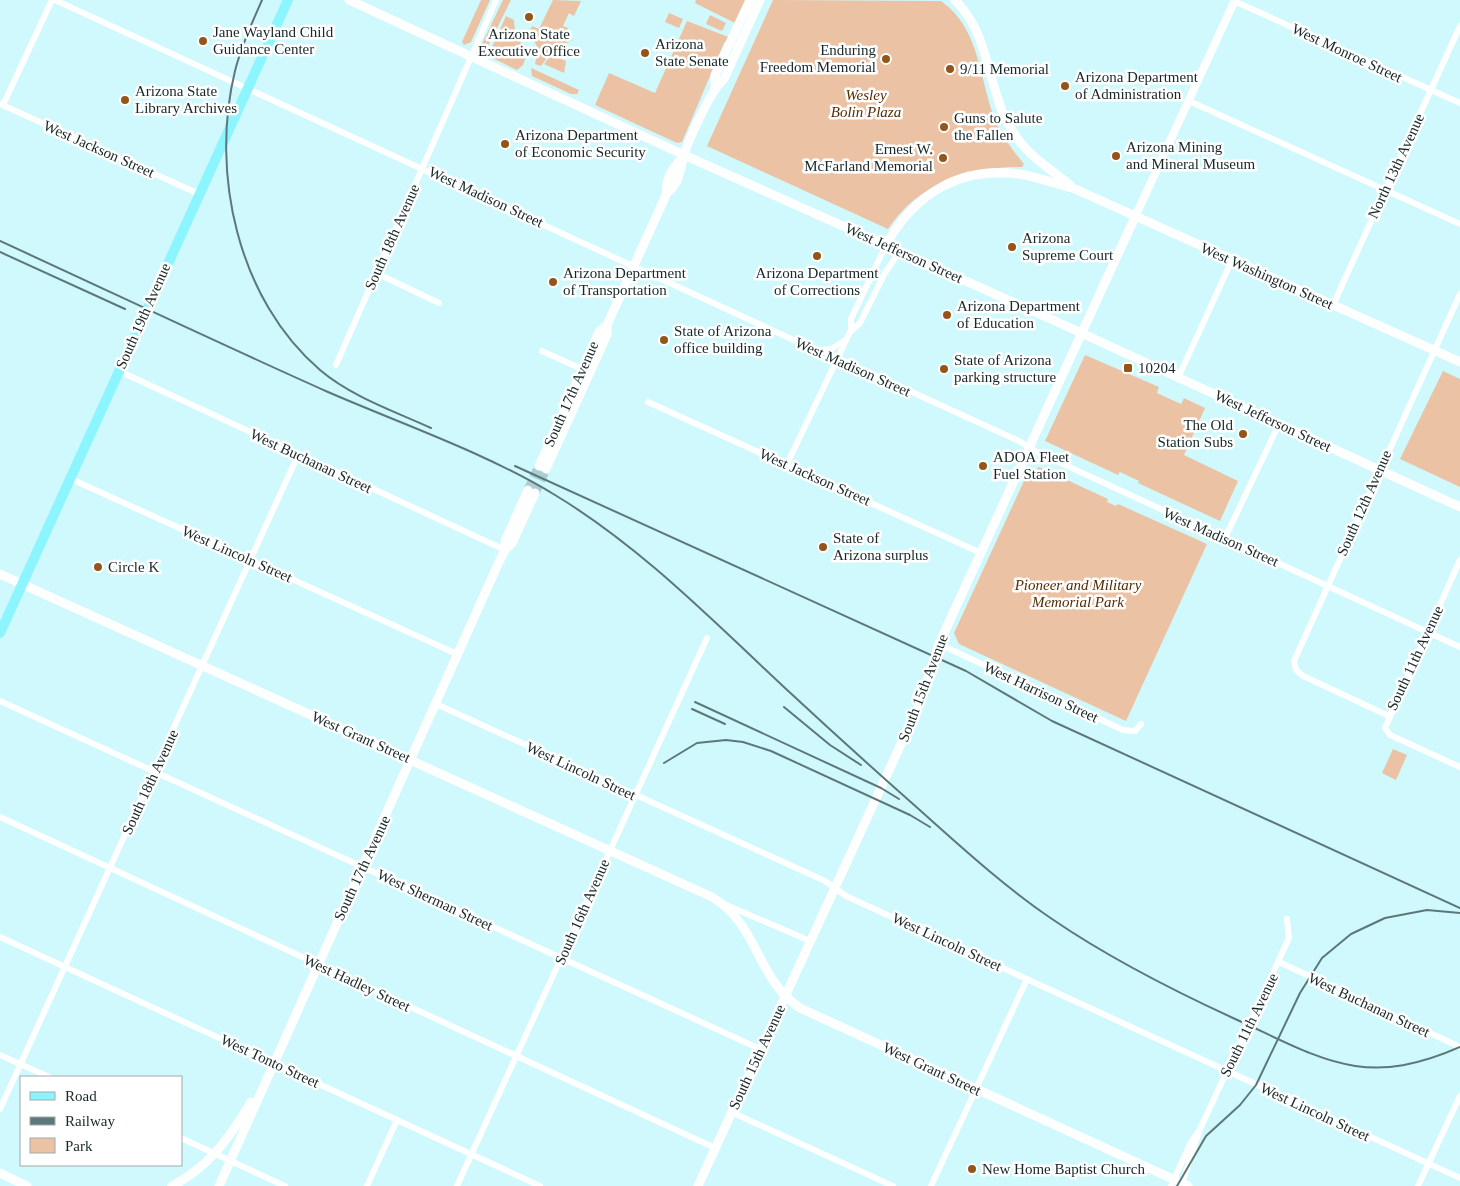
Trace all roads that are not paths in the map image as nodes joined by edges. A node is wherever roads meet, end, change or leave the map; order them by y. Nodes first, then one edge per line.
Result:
1 (54, 0) edge
2 (288, 0) edge
3 (349, 0) edge
4 (496, 0) edge
5 (750, 0) edge
6 (760, 0) edge
7 (955, 0) edge
8 (1235, 1) edge
9 (1460, 26) edge
10 (470, 56) junction
11 (247, 87) junction
12 (715, 88) junction
13 (1431, 90) junction
14 (1189, 101) junction
15 (1460, 103) edge
16 (2, 104) edge
17 (684, 155) junction
18 (422, 168) junction
19 (1075, 189) junction
20 (1385, 190) junction
21 (199, 194) junction
22 (1135, 217) junction
23 (1460, 224) edge
24 (886, 245) junction
25 (900, 251) junction
26 (1232, 260) junction
27 (634, 266) junction
28 (376, 273) junction
29 (1460, 294) edge
30 (439, 303) dead end
31 (1333, 305) junction
32 (851, 330) junction
33 (1082, 334) junction
34 (820, 350) junction
35 (1434, 350) junction
36 (542, 351) dead end
37 (837, 358) junction
38 (1460, 362) edge
39 (336, 365) dead end
40 (119, 371) junction
41 (585, 371) junction
42 (1178, 378) junction
43 (648, 402) dead end
44 (1279, 424) junction
45 (1030, 448) junction
46 (298, 455) junction
47 (787, 464) junction
48 (542, 468) tunnel mouth
49 (1379, 469) junction
50 (69, 478) junction
51 (531, 492) tunnel mouth
52 (1460, 507) edge
53 (1225, 538) junction
54 (505, 550) junction
55 (981, 553) junction
56 (250, 560) junction
57 (1460, 560) edge
58 (0, 574) edge
59 (22, 584) junction
60 (1328, 586) junction
61 (0, 632) edge
62 (1427, 632) junction
63 (707, 638) dead end
64 (939, 644) junction
65 (1460, 647) edge
66 (459, 655) junction
67 (203, 666) junction
68 (0, 701) edge
69 (436, 704) junction
70 (1389, 716) junction
71 (1141, 724) dead end
72 (411, 760) junction
73 (1460, 767) edge
74 (154, 772) junction
75 (634, 795) junction
76 (0, 817) edge
77 (609, 850) junction
78 (363, 866) junction
79 (110, 868) junction
80 (834, 888) junction
81 (720, 902) junction
82 (1287, 920) dead end
83 (0, 937) edge
84 (810, 941) junction
85 (561, 958) junction
86 (1279, 962) junction
87 (317, 965) junction
88 (66, 966) junction
89 (1027, 979) junction
90 (785, 997) junction
91 (1460, 1047) edge
92 (760, 1049) junction
93 (0, 1055) edge
94 (518, 1056) junction
95 (273, 1063) junction
96 (20, 1064) junction
97 (1226, 1071) junction
98 (47, 1076) edge
99 (975, 1089) junction
100 (1460, 1096) edge
101 (0, 1109) edge
102 (732, 1112) junction
103 (396, 1120) junction
104 (182, 1138) edge
105 (715, 1148) junction
106 (216, 1154) junction
107 (472, 1155) junction
108 (231, 1161) junction
109 (1428, 1164) junction
110 (0, 1174) edge
111 (1460, 1178) edge
112 (1179, 1184) edge
113 (27, 1186) edge
114 (172, 1186) edge
115 (219, 1186) edge
116 (285, 1186) edge
117 (367, 1186) edge
118 (457, 1186) edge
119 (540, 1186) edge
120 (698, 1186) edge
121 (893, 1186) edge
122 (931, 1186) edge
123 (1418, 1186) edge

1 - 11 street, West Madison Street
1 - 16 street
2 - 11 main road, South 19th Avenue
3 - 10 main road, West Jefferson Street
4 - 10 street, South 18th Avenue
5 - 12 main road, South 17th Avenue
6 - 12 main road, South 17th Avenue
7 - 19 main road, West Washington Street
8 - 13 street, West Monroe Street
8 - 14 street
9 - 13 street, North 13th Avenue
10 - 17 main road, West Jefferson Street
10 - 18 street, South 18th Avenue
11 - 18 street, West Madison Street
11 - 21 main road, South 19th Avenue
12 - 17 main road, South 17th Avenue
13 - 15 street, West Monroe Street
13 - 20 street, North 13th Avenue
14 - 20 street
14 - 22 street
16 - 21 street, West Jackson Street
17 - 24 main road, West Jefferson Street
17 - 27 main road, South 17th Avenue
18 - 27 street, West Madison Street
18 - 28 street, South 18th Avenue
19 - 22 main road, West Washington Street
19 - 24 main road, West Washington Street
20 - 23 street
20 - 31 street, North 13th Avenue
21 - 40 main road, South 19th Avenue
22 - 26 main road, West Washington Street
22 - 33 main road, South 15th Avenue
24 - 25 main road, West Jefferson Street
24 - 32 street
25 - 32 street
25 - 33 main road, West Jefferson Street
26 - 31 main road, West Washington Street
26 - 42 street
27 - 34 street, West Madison Street
27 - 41 main road, South 17th Avenue
28 - 30 street
28 - 39 street, South 18th Avenue
29 - 35 street, South 12th Avenue
31 - 35 main road, West Washington Street
32 - 34 street
32 - 37 street
33 - 42 main road, West Jefferson Street
33 - 45 main road, South 15th Avenue
34 - 37 street, West Madison Street
35 - 38 main road, West Washington Street
35 - 49 street, South 12th Avenue
36 - 41 street
37 - 45 street, West Madison Street
37 - 47 street
40 - 46 street, West Buchanan Street
40 - 50 main road, South 19th Avenue
41 - 48 main road, South 17th Avenue
42 - 44 main road, West Jefferson Street
43 - 47 street, West Jackson Street
44 - 49 main road, West Jefferson Street
44 - 53 street
45 - 53 street, West Madison Street
45 - 55 main road, South 15th Avenue
46 - 54 street, West Buchanan Street
46 - 56 street, South 18th Avenue
47 - 55 street, West Jackson Street
49 - 52 main road, West Jefferson Street
49 - 60 street, South 12th Avenue
50 - 56 street, West Lincoln Street
50 - 59 main road, South 19th Avenue
51 - 54 main road, South 17th Avenue
53 - 60 street, West Madison Street
54 - 66 main road, South 17th Avenue
55 - 64 main road, South 15th Avenue
56 - 66 street, West Lincoln Street
56 - 67 street, South 18th Avenue
57 - 62 street, South 11th Avenue
58 - 59 main road, West Grant Street
59 - 61 main road, South 19th Avenue
59 - 67 main road, West Grant Street
60 - 62 street, West Madison Street
60 - 70 street, South 12th Avenue
62 - 65 street, West Madison Street
62 - 70 street, South 11th Avenue
63 - 75 street, South 16th Avenue
64 - 71 street, West Harrison Street
64 - 80 main road, South 15th Avenue
66 - 69 main road, South 17th Avenue
67 - 72 main road, West Grant Street
67 - 74 street, South 18th Avenue
68 - 74 street, West Sherman Street
69 - 72 main road, South 17th Avenue
69 - 75 street, West Lincoln Street
70 - 73 street, South 11th Avenue
72 - 77 main road, West Grant Street
72 - 78 main road, South 17th Avenue
74 - 78 street, West Sherman Street
74 - 79 street, South 18th Avenue
75 - 77 street, South 16th Avenue
75 - 80 street, West Lincoln Street
76 - 79 street, West Hadley Street
77 - 81 main road, West Grant Street
77 - 85 street, South 16th Avenue
78 - 85 street, West Sherman Street
78 - 87 main road, South 17th Avenue
79 - 87 street, West Hadley Street
79 - 88 street, South 18th Avenue
80 - 84 main road, South 15th Avenue
80 - 89 street, West Lincoln Street
81 - 84 street, West Grant Street
81 - 90 main road, West Grant Street
82 - 86 street, South 11th Avenue
83 - 88 street, West Tonto Street
84 - 90 main road, South 15th Avenue
85 - 92 street, West Sherman Street
85 - 94 street, South 16th Avenue
86 - 91 street, West Buchanan Street
86 - 97 street, South 11th Avenue
87 - 94 street, West Hadley Street
87 - 95 main road, South 17th Avenue
88 - 95 street, West Tonto Street
88 - 96 street, South 18th Avenue
89 - 97 street, West Lincoln Street
89 - 99 street
90 - 92 main road, South 15th Avenue
90 - 99 main road, West Grant Street
92 - 102 main road, South 15th Avenue
93 - 96 street
94 - 105 street, West Hadley Street
94 - 107 street, South 16th Avenue
95 - 103 street, West Tonto Street
95 - 106 main road
95 - 108 main road, South 17th Avenue
96 - 98 street
96 - 101 street, South 18th Avenue
97 - 109 street, West Lincoln Street
97 - 112 street, South 11th Avenue
99 - 112 main road, West Grant Street
99 - 122 street
100 - 109 street
102 - 105 main road, South 15th Avenue
102 - 121 street
103 - 107 street, West Tonto Street
103 - 117 street
104 - 106 street
105 - 120 main road, South 15th Avenue
106 - 108 street
106 - 114 main road
107 - 118 street, South 16th Avenue
107 - 119 street, West Tonto Street
108 - 115 main road, South 17th Avenue
108 - 116 street
109 - 111 street, West Lincoln Street
109 - 123 street
110 - 113 main road

